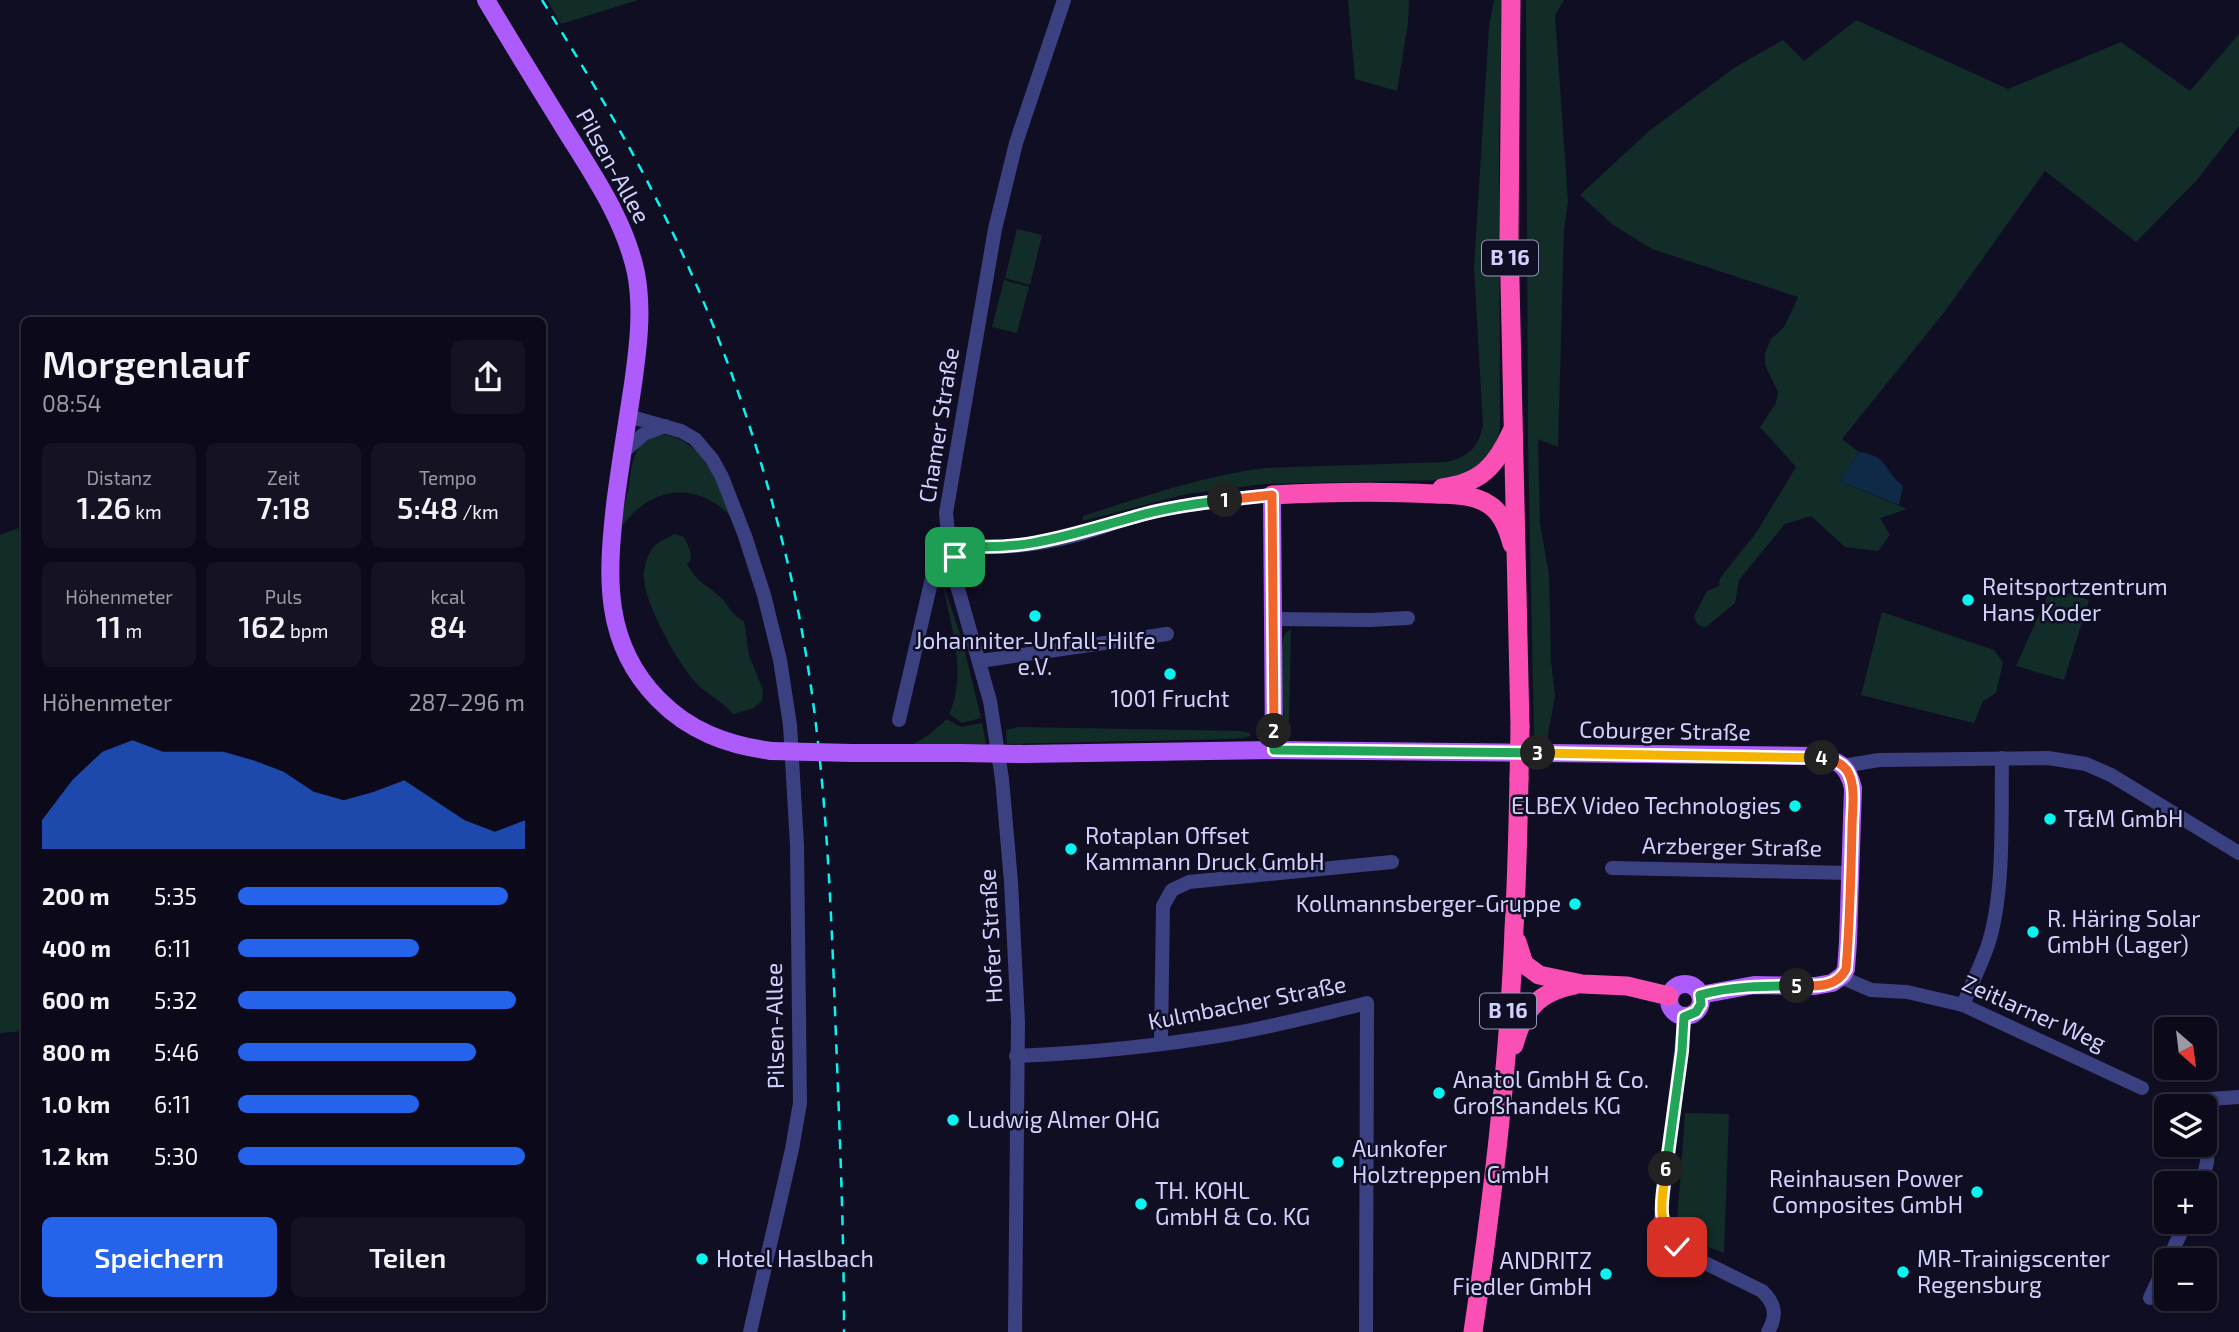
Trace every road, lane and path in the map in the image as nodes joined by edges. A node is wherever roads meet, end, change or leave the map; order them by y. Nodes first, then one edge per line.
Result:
1 (485, 0) edge
2 (1064, 0) edge
3 (1511, 0) edge
4 (628, 416) junction
5 (664, 426) junction
6 (1514, 426) junction
7 (622, 453) junction
8 (1414, 493) junction
9 (1272, 495) junction
10 (959, 545) junction
11 (953, 566) junction
12 (1517, 569) junction
13 (1408, 618) dead end
14 (1274, 620) junction
15 (1167, 634) dead end
16 (980, 661) junction
17 (899, 720) dead end
18 (1274, 750) junction
19 (2002, 758) junction
20 (1843, 766) junction
21 (2239, 853) edge
22 (1392, 862) dead end
23 (1612, 868) dead end
24 (1851, 873) junction
25 (1514, 931) junction
26 (1841, 977) junction
27 (1582, 984) junction
28 (1700, 995) junction
29 (1669, 996) junction
30 (1963, 1005) junction
31 (1684, 1017) junction
32 (1161, 1045) junction
33 (1017, 1056) junction
34 (2142, 1088) dead end
35 (1503, 1090) junction
36 (2239, 1097) edge
37 (2205, 1171) edge
38 (2154, 1289) edge
39 (2150, 1298) dead end
40 (750, 1332) edge
41 (1015, 1332) edge
42 (1366, 1332) edge
43 (1473, 1332) edge
44 (1768, 1332) edge

1 - 4 main road, Pilsen-Allee
2 - 10 street, Chamer Straße
3 - 6 highway, B 16
4 - 5 street, Pilsen-Allee
4 - 7 main road, Pilsen-Allee
5 - 7 street
5 - 40 street, Pilsen-Allee
6 - 8 highway, B 16
6 - 12 highway, B 16
7 - 18 main road, Pilsen-Allee, bridge
8 - 9 highway
8 - 12 highway, B 16
9 - 10 street
9 - 14 main road
10 - 11 street
11 - 16 street, Hofer Straße
11 - 17 street
12 - 25 highway, B 16, bridge
13 - 14 street
14 - 18 main road
15 - 16 street
16 - 33 street, Hofer Straße
18 - 20 main road, Coburger Straße
19 - 20 street
19 - 21 street
19 - 30 street
20 - 24 main road
22 - 32 street
23 - 24 street, Arzberger Straße
24 - 26 main road
25 - 27 highway, B 16
25 - 35 highway, B 16
26 - 28 main road
26 - 30 street, Zeitlarner Weg
27 - 29 highway
27 - 35 highway, B 16
28 - 29 main road
28 - 31 main road
29 - 31 main road
30 - 34 street, Zeitlarner Weg
31 - 44 street
32 - 33 street, Kulmbacher Straße
32 - 42 street, Kulmbacher Straße
33 - 41 street, Hofer Straße
35 - 43 highway, B 16
36 - 37 street
38 - 39 street

